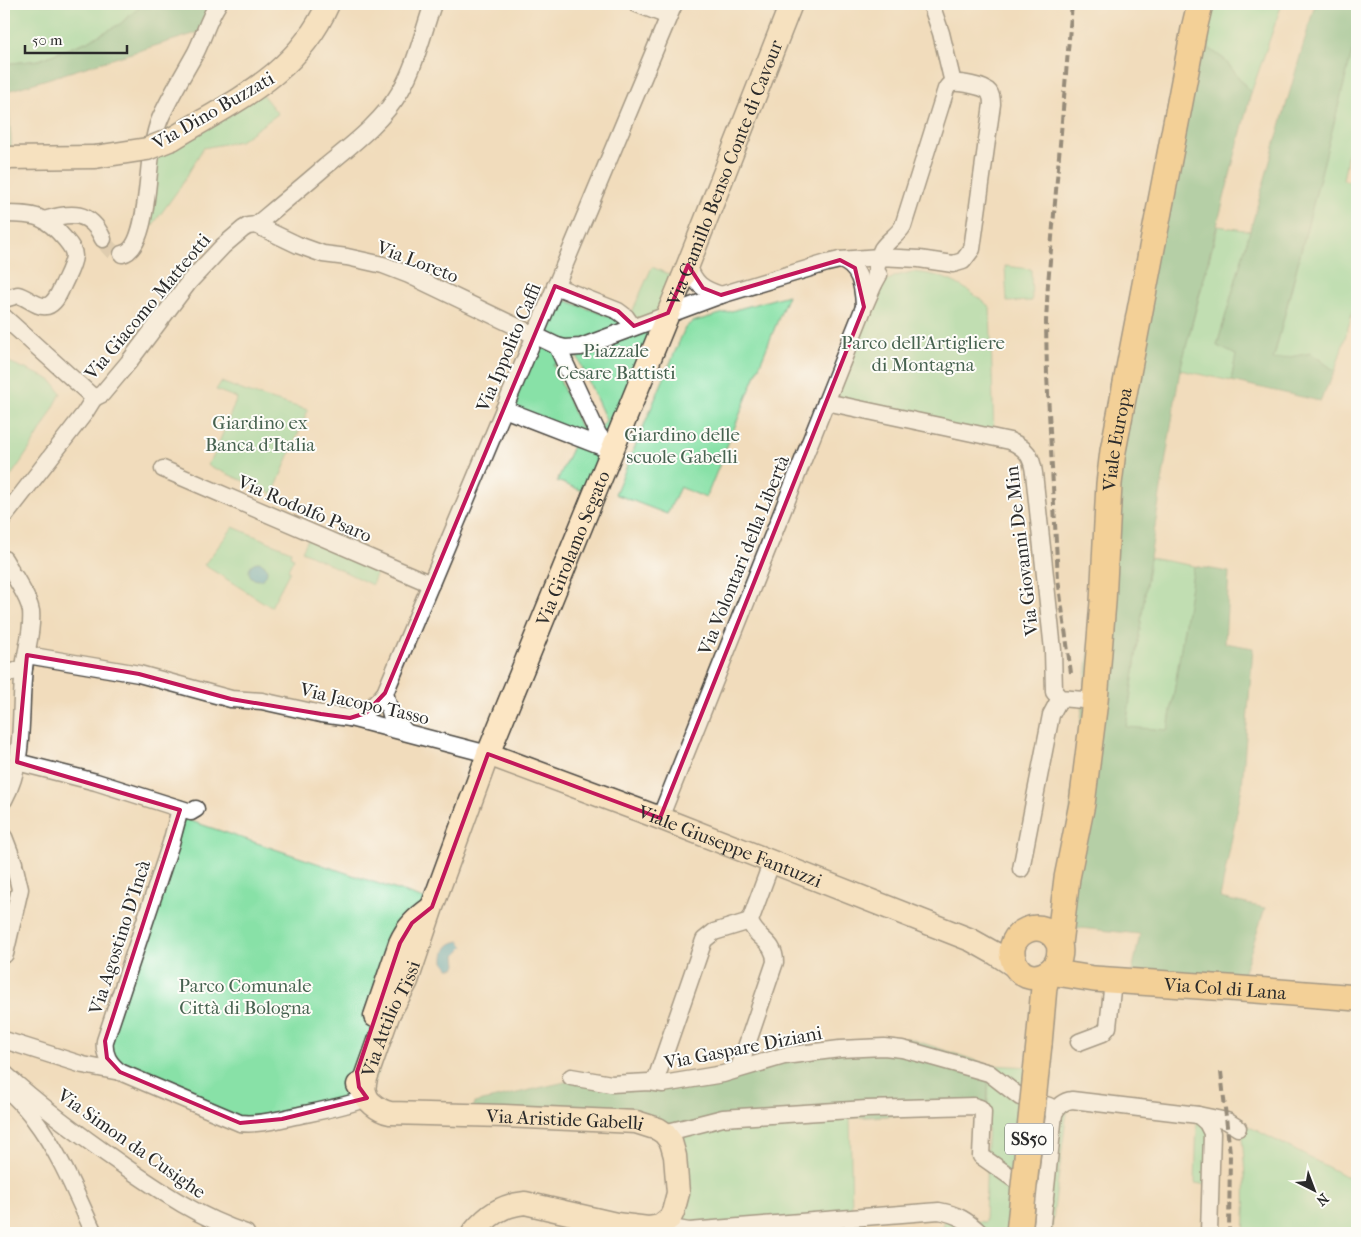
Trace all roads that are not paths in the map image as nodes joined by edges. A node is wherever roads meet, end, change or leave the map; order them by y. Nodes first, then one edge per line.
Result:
1 (218, 4) edge
2 (328, 4) edge
3 (433, 4) edge
4 (637, 4) edge
5 (791, 4) edge
6 (931, 4) edge
7 (1200, 4) edge
8 (671, 10) edge
9 (953, 83) junction
10 (4, 158) edge
11 (4, 214) edge
12 (44, 220) junction
13 (256, 225) junction
14 (903, 226) junction
15 (103, 239) tunnel mouth
16 (122, 254) dead end
17 (879, 257) junction
18 (911, 259) junction
19 (840, 260) junction
20 (688, 265) junction
21 (874, 284) junction
22 (555, 286) junction
23 (721, 295) junction
24 (4, 299) edge
25 (864, 307) junction
26 (668, 314) junction
27 (4, 317) edge
28 (633, 327) junction
29 (534, 335) junction
30 (557, 346) junction
31 (94, 398) junction
32 (826, 402) junction
33 (504, 409) junction
34 (612, 451) junction
35 (163, 469) dead end
36 (4, 517) edge
37 (10, 569) edge
38 (431, 584) junction
39 (25, 661) junction
40 (4, 675) edge
41 (385, 693) junction
42 (1060, 698) junction
43 (1095, 701) junction
44 (350, 718) junction
45 (405, 731) junction
46 (488, 754) junction
47 (18, 762) junction
48 (4, 800) edge
49 (660, 818) junction
50 (4, 837) edge
51 (772, 861) junction
52 (1020, 869) dead end
53 (1067, 878) junction
54 (750, 921) junction
55 (1024, 932) junction
56 (971, 940) junction
57 (4, 954) edge
58 (1054, 961) junction
59 (1021, 971) junction
60 (1096, 979) junction
61 (1357, 998) edge
62 (1042, 1011) junction
63 (4, 1040) edge
64 (1079, 1042) dead end
65 (739, 1068) junction
66 (120, 1072) junction
67 (4, 1073) edge
68 (571, 1077) dead end
69 (655, 1082) junction
70 (8, 1090) dead end
71 (367, 1098) junction
72 (1054, 1114) junction
73 (1198, 1114) junction
74 (1238, 1128) dead end
75 (664, 1133) junction
76 (1045, 1201) junction
77 (660, 1226) junction
78 (94, 1233) edge
79 (246, 1233) edge
80 (473, 1233) edge
81 (980, 1233) edge
82 (1019, 1233) edge
83 (1041, 1233) edge
84 (1208, 1233) edge

1 - 16 street
2 - 10 main road, Via Dino Buzzati, bridge
3 - 13 street, Via Giacomo Matteotti
4 - 8 street, Via Ippolito Caffi
5 - 20 main road, Via Camillo Benso Conte di Cavour
6 - 9 street
7 - 43 main road, Viale Europa
8 - 22 street, Via Ippolito Caffi
9 - 14 street
9 - 18 street
11 - 12 street
12 - 15 street
12 - 24 street
13 - 29 street, Via Loreto
13 - 31 street, Via Giacomo Matteotti
14 - 17 street
14 - 18 street
17 - 18 street
17 - 19 street
17 - 21 street, Via Volontari della Libertà
18 - 21 street, Via Volontari della Libertà
19 - 23 street
19 - 25 street
20 - 23 street
20 - 26 main road, Via Camillo Benso Conte di Cavour
21 - 25 street, Via Volontari della Libertà
22 - 28 street
22 - 29 street, Via Ippolito Caffi
23 - 26 street
25 - 32 street, Via Volontari della Libertà
26 - 28 street
26 - 34 main road, Via Girolamo Segato
27 - 31 street
28 - 30 street
29 - 30 street
29 - 33 street, Via Ippolito Caffi
30 - 34 street
31 - 36 street, Via Giacomo Matteotti
32 - 42 street, Via Giovanni De Min
32 - 49 street, Via Volontari della Libertà
33 - 34 street
33 - 38 street, Via Ippolito Caffi
34 - 46 main road, Via Girolamo Segato
35 - 38 street, Via Rodolfo Psaro
37 - 39 street
38 - 41 street, Via Ippolito Caffi
39 - 40 street
39 - 44 street, Via Jacopo Tasso
39 - 47 street
41 - 44 street, Via Ippolito Caffi
41 - 45 street
42 - 43 street
42 - 52 street
43 - 53 main road, Viale Europa
44 - 45 street, Via Jacopo Tasso
45 - 46 street, Via Jacopo Tasso
46 - 49 main road, Viale Giuseppe Fantuzzi
46 - 71 main road, Via Attilio Tissi
47 - 48 street
47 - 66 street, Via Agostino D'Incà
49 - 51 main road, Viale Giuseppe Fantuzzi
50 - 57 street
51 - 54 street
51 - 56 main road, Viale Giuseppe Fantuzzi
53 - 55 main road, Viale Europa
53 - 58 main road, Viale Europa
54 - 65 street
54 - 69 street
55 - 56 main road, Viale Giuseppe Fantuzzi
55 - 58 main road
55 - 59 main road, Viale Europa
56 - 59 main road, Viale Giuseppe Fantuzzi
58 - 59 main road
58 - 60 main road, Via Col di Lana
58 - 62 main road, Viale Europa
59 - 62 main road, Viale Europa
60 - 61 main road, Via Col di Lana
60 - 62 main road
60 - 64 street
62 - 82 main road, Viale Europa / SS50, bridge
63 - 66 street
65 - 69 street, Via Gaspare Diziani
65 - 72 street, Via Gaspare Diziani
66 - 71 street
67 - 79 street, Via Simon da Cusighe
68 - 69 street, Via Gaspare Diziani
70 - 78 street
71 - 75 main road, Via Aristide Gabelli
72 - 73 street
72 - 76 street
73 - 74 street
73 - 84 street
75 - 76 street
75 - 77 main road, Via Aristide Gabelli
76 - 83 street
77 - 80 main road
77 - 81 street

